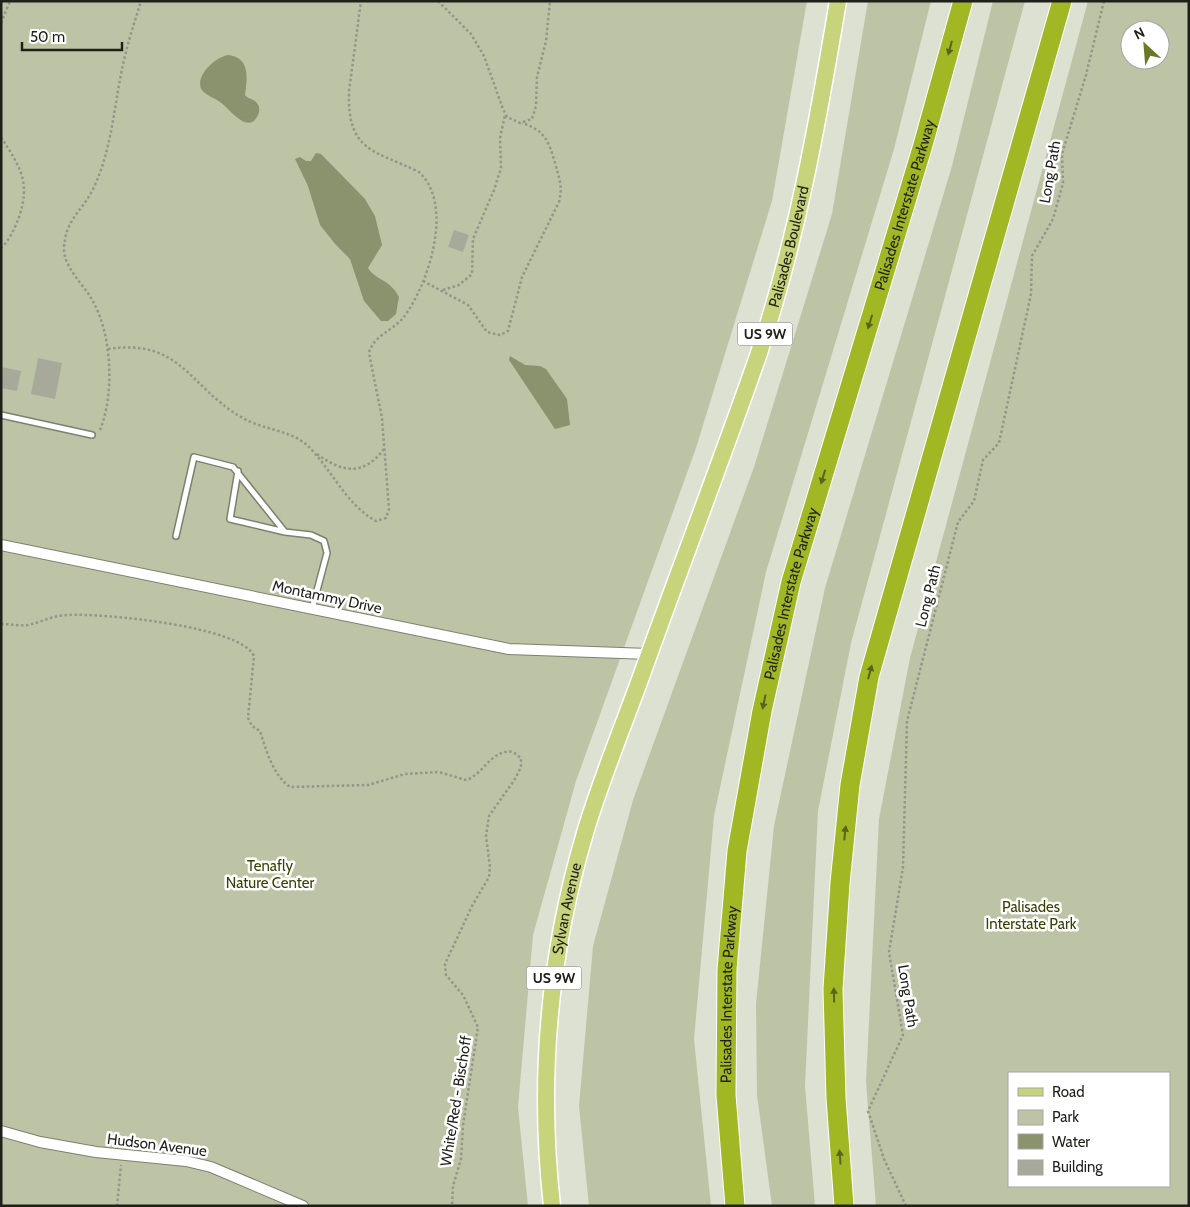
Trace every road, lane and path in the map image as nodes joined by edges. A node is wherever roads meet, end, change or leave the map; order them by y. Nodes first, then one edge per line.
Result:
1 (10, 1) edge
2 (141, 1) edge
3 (362, 1) edge
4 (438, 1) edge
5 (550, 1) edge
6 (838, 1) edge
7 (963, 1) edge
8 (1062, 1) edge
9 (1104, 1) edge
10 (1, 23) edge
11 (503, 109) junction
12 (522, 123) junction
13 (1, 137) edge
14 (1, 248) edge
15 (423, 281) junction
16 (443, 290) junction
17 (108, 350) junction
18 (1, 414) edge
19 (92, 435) joint
20 (384, 449) junction
21 (311, 450) junction
22 (238, 471) junction
23 (286, 532) junction
24 (176, 536) dead end
25 (1, 545) edge
26 (312, 609) junction
27 (1, 624) edge
28 (649, 654) junction
29 (1, 1131) edge
30 (122, 1156) junction
31 (117, 1206) edge
32 (303, 1206) edge
33 (452, 1206) edge
34 (552, 1206) edge
35 (735, 1206) edge
36 (844, 1206) edge
37 (906, 1206) edge

1 - 10 path
2 - 17 path
3 - 15 path
4 - 11 path
5 - 12 path
6 - 28 main road, Palisades Boulevard / US 9W
7 -> 35 highway, Palisades Interstate Parkway
36 -> 8 highway
9 - 37 path, Long Path
11 - 12 path
11 - 16 path
12 - 16 path
13 - 14 path
15 - 16 path
15 - 20 path
17 - 19 path
17 - 21 path
18 - 19 lane
20 - 21 path
20 - 21 path
22 - 23 lane
22 - 23 lane
22 - 24 lane
23 - 26 lane
25 - 26 street, Montammy Drive
26 - 28 street, Montammy Drive
27 - 33 path, White/Red - Bischoff
28 - 34 main road, Sylvan Avenue / US 9W
29 - 30 street, Hudson Avenue
30 - 31 path
30 - 32 street, Hudson Avenue

